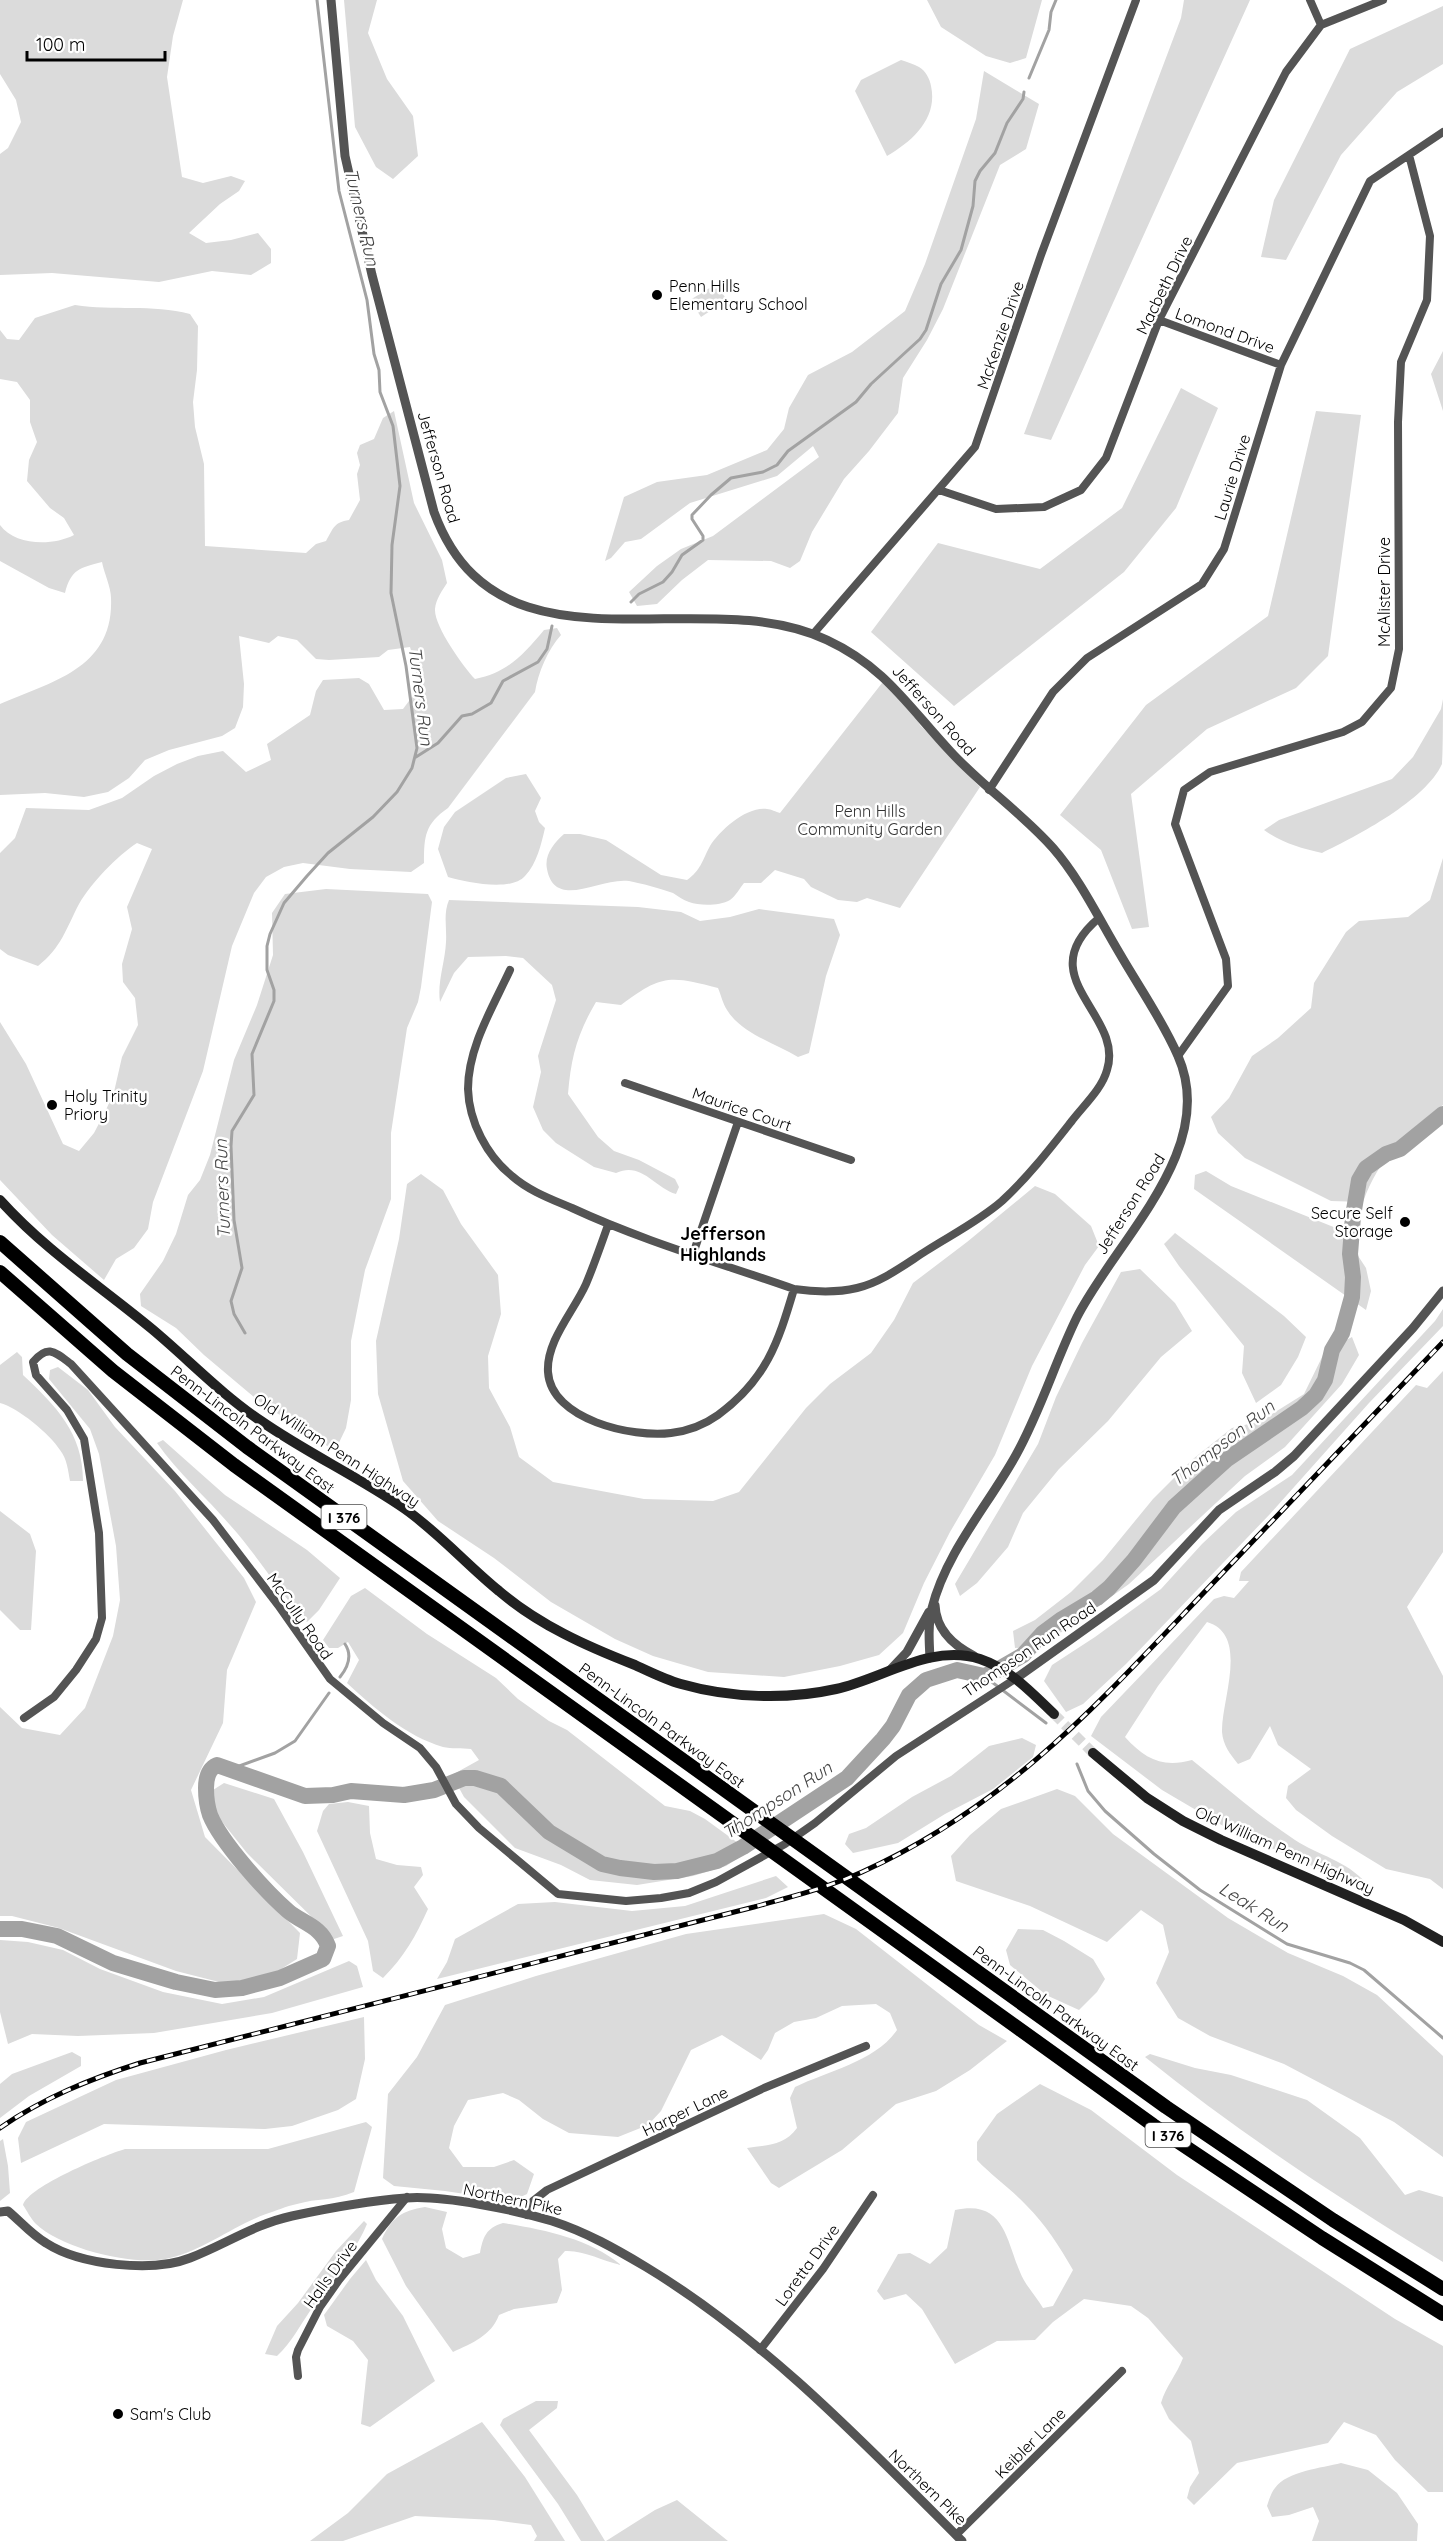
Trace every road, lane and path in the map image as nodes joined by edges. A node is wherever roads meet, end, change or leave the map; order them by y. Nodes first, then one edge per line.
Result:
1 (331, 0) edge
2 (1136, 0) edge
3 (1310, 0) edge
4 (1383, 0) edge
5 (1322, 25) junction
6 (1443, 132) edge
7 (1409, 155) junction
8 (1159, 321) junction
9 (1281, 365) junction
10 (939, 490) junction
11 (813, 633) junction
12 (989, 790) junction
13 (1099, 918) junction
14 (510, 970) dead end
15 (1178, 1056) junction
16 (625, 1083) dead end
17 (738, 1122) junction
18 (851, 1160) dead end
19 (0, 1200) edge
20 (608, 1225) junction
21 (0, 1242) edge
22 (693, 1254) junction
23 (0, 1272) edge
24 (794, 1289) junction
25 (1443, 1291) edge
26 (935, 1599) junction
27 (930, 1658) junction
28 (978, 1658) junction
29 (888, 1671) junction
30 (1010, 1678) junction
31 (1054, 1714) tunnel mouth
32 (24, 1718) dead end
33 (1093, 1753) tunnel mouth
34 (558, 1894) joint
35 (1443, 1942) edge
36 (866, 2046) dead end
37 (873, 2195) dead end
38 (407, 2197) junction
39 (4, 2212) edge
40 (527, 2215) junction
41 (1443, 2289) edge
42 (1443, 2314) edge
43 (760, 2350) junction
44 (1122, 2371) dead end
45 (298, 2376) dead end
46 (959, 2538) edge

1 - 11 street, Jefferson Road
2 - 10 street, McKenzie Drive
3 - 5 street
4 - 5 street
5 - 8 street, Macbeth Drive
6 - 7 street, Laurie Drive
7 - 9 street, Laurie Drive
7 - 15 street, McAlister Drive
8 - 9 street, Lomond Drive
8 - 10 street, Macbeth Drive
9 - 12 street, Laurie Drive
10 - 11 street, McKenzie Drive
11 - 12 street, Jefferson Road
12 - 13 street, Jefferson Road
13 - 15 street, Jefferson Road
13 - 24 street
14 - 20 street
15 - 26 street, Jefferson Road
16 - 17 street, Maurice Court
17 - 18 street, Maurice Court
17 - 22 street
19 - 29 main road, Old William Penn Highway
20 - 22 street
20 - 24 street
21 - 41 highway, Penn-Lincoln Parkway East / I 376
22 - 24 street
23 - 42 highway, I 376
25 - 30 street, Thompson Run Road
26 - 27 street, Jefferson Road
26 - 28 street
26 - 29 street
27 - 28 main road, Old William Penn Highway
27 - 29 main road, Old William Penn Highway
28 - 30 main road, Old William Penn Highway
30 - 31 main road, Old William Penn Highway
30 - 34 street, Thompson Run Road
32 - 34 street, McCully Road
33 - 35 main road, Old William Penn Highway
36 - 40 street, Harper Lane
37 - 43 street, Loretta Drive
38 - 39 street, Northern Pike
38 - 40 street, Northern Pike
38 - 45 street, Halls Drive
40 - 43 street, Northern Pike
43 - 46 street, Northern Pike
44 - 46 street, Keibler Lane

